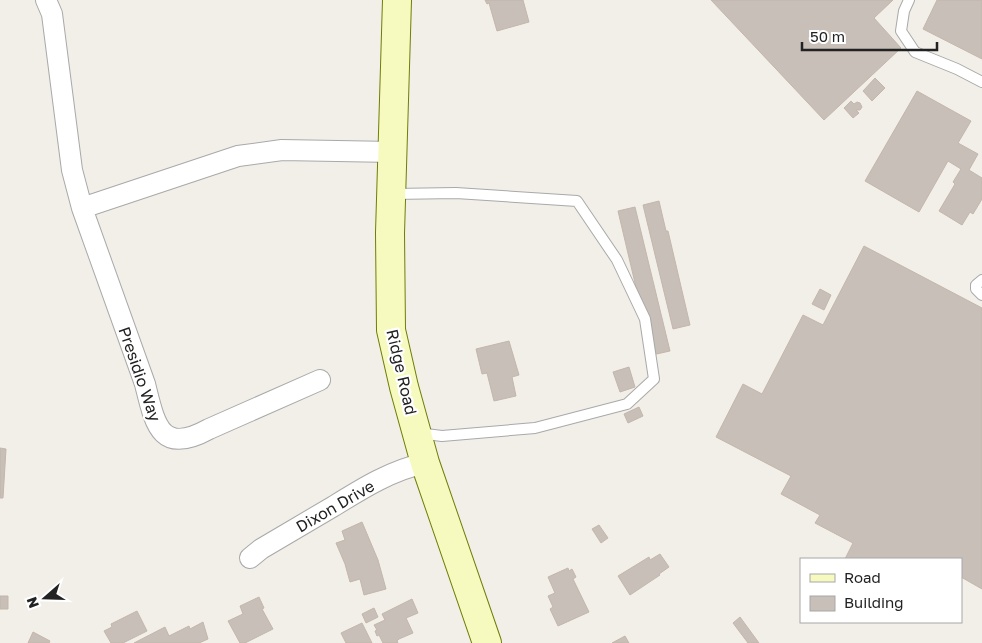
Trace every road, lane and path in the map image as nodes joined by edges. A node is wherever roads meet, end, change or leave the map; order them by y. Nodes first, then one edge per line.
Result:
1 (46, 0) edge
2 (397, 0) edge
3 (909, 0) edge
4 (982, 82) edge
5 (393, 152) junction
6 (391, 194) junction
7 (82, 208) junction
8 (982, 280) edge
9 (982, 295) edge
10 (320, 380) dead end
11 (417, 433) junction
12 (425, 463) junction
13 (250, 558) dead end
14 (487, 643) edge

1 - 7 street, Presidio Way
2 - 5 street, Ridge Road
3 - 4 lane
5 - 6 street, Ridge Road
5 - 7 street
6 - 11 street, Ridge Road
6 - 11 lane
7 - 10 street, Presidio Way
8 - 9 lane
11 - 12 street, Ridge Road
12 - 13 street, Dixon Drive
12 - 14 street, Ridge Road

